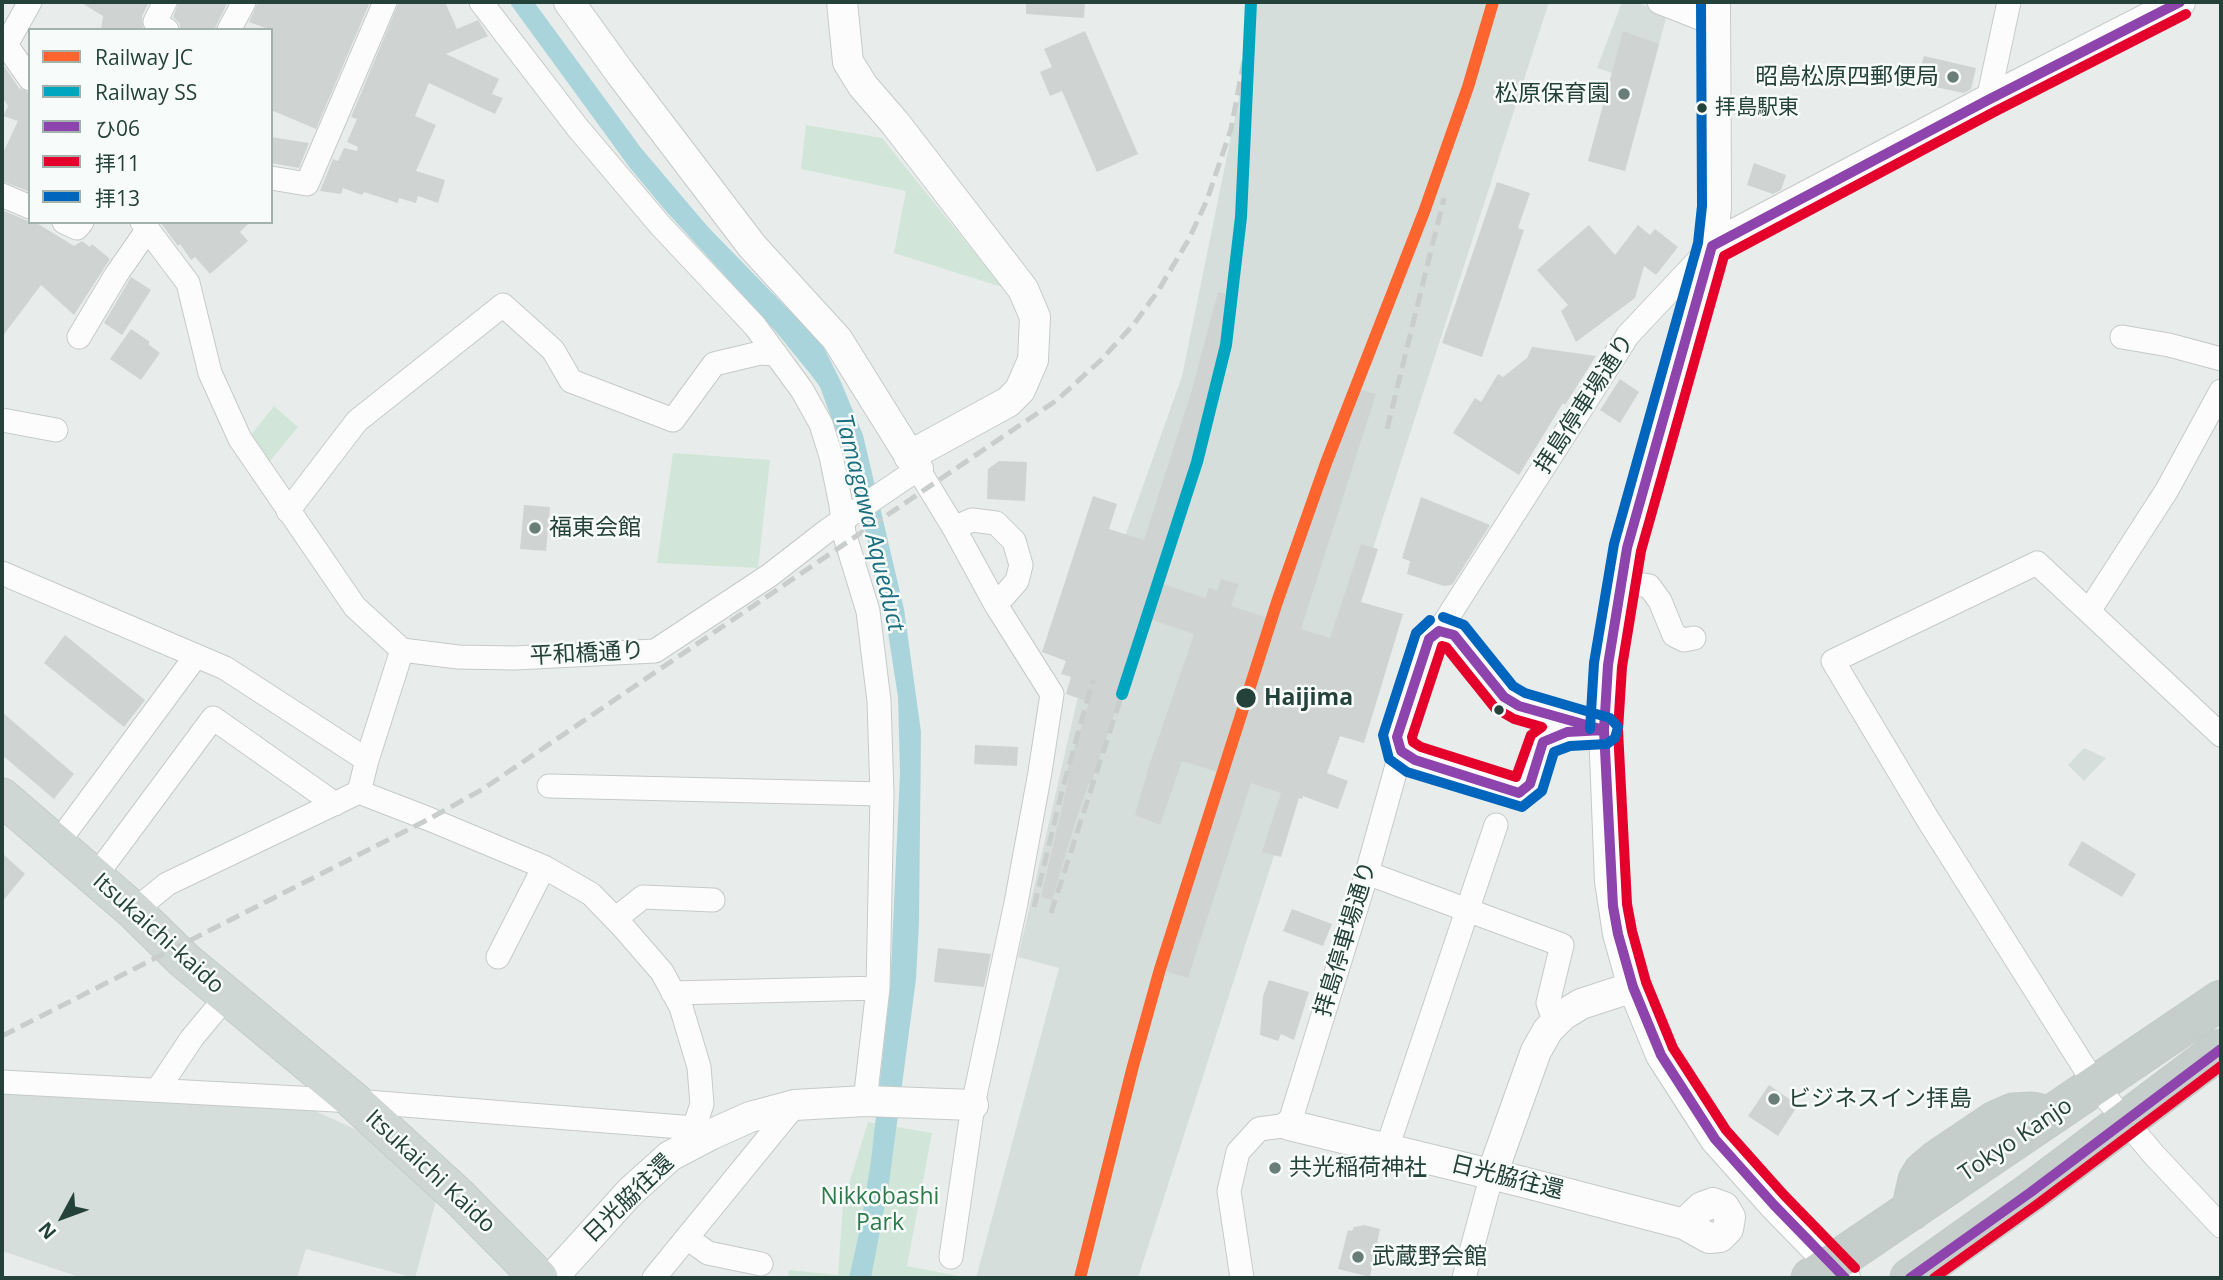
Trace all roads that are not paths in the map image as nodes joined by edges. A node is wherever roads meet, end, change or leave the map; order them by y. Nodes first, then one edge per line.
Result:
1 (30, 2) edge
2 (165, 2) edge
3 (244, 2) edge
4 (385, 2) edge
5 (481, 2) edge
6 (569, 2) edge
7 (842, 2) edge
8 (1659, 2) edge
9 (2009, 2) edge
10 (2180, 2) edge
11 (1715, 13) edge
12 (164, 28) edge
13 (230, 28) edge
14 (4, 42) edge
15 (28, 76) edge
16 (1988, 100) junction
17 (273, 178) edge
18 (2, 195) edge
19 (28, 206) edge
20 (145, 226) edge
21 (1712, 246) junction
22 (79, 337) dead end
23 (2122, 337) dead end
24 (776, 354) junction
25 (2221, 359) edge
26 (2221, 391) edge
27 (2, 420) edge
28 (56, 430) dead end
29 (907, 470) junction
30 (288, 511) junction
31 (848, 516) junction
32 (954, 528) junction
33 (2, 573) edge
34 (1620, 582) junction
35 (996, 605) junction
36 (2089, 611) junction
37 (1439, 631) junction
38 (1694, 638) dead end
39 (402, 650) junction
40 (196, 656) junction
41 (1519, 706) junction
42 (1604, 730) junction
43 (2221, 735) edge
44 (1401, 751) junction
45 (1538, 758) junction
46 (368, 760) junction
47 (549, 786) dead end
48 (359, 792) junction
49 (882, 794) junction
50 (2, 797) edge
51 (335, 804) junction
52 (1496, 825) dead end
53 (57, 844) junction
54 (544, 867) junction
55 (1367, 873) junction
56 (95, 877) junction
57 (713, 900) dead end
58 (1467, 909) junction
59 (134, 911) junction
60 (615, 919) junction
61 (498, 957) dead end
62 (1633, 987) junction
63 (878, 988) junction
64 (673, 993) junction
65 (227, 996) junction
66 (2221, 1000) edge
67 (1555, 1023) junction
68 (2221, 1049) edge
69 (2221, 1080) edge
70 (2, 1082) edge
71 (2174, 1084) junction
72 (2096, 1086) junction
73 (158, 1089) junction
74 (354, 1101) junction
75 (883, 1102) junction
76 (795, 1105) junction
77 (973, 1105) junction
78 (2124, 1121) junction
79 (1289, 1125) junction
80 (703, 1131) junction
81 (1387, 1148) junction
82 (1492, 1174) junction
83 (486, 1224) junction
84 (1684, 1224) dead end
85 (2221, 1226) edge
86 (687, 1238) junction
87 (951, 1257) dead end
88 (761, 1264) dead end
89 (1829, 1274) edge
90 (503, 1278) edge
91 (539, 1278) edge
92 (552, 1278) edge
93 (653, 1278) edge
94 (1242, 1278) edge
95 (1465, 1278) edge
96 (1910, 1278) edge

1 - 14 street
2 - 12 street
3 - 13 street
4 - 17 street
5 - 24 street
6 - 29 street
7 - 29 street
8 - 11 street
9 - 16 street
10 - 16 street, 拝島停車場通り
11 - 21 street
14 - 15 street
16 - 21 street, 拝島停車場通り
18 - 19 street
20 - 22 street
20 - 30 street
21 - 34 street
21 - 37 street, 拝島停車場通り
23 - 25 street
24 - 30 street
24 - 31 street
26 - 36 street
27 - 28 street
29 - 31 street, 平和橋通り
29 - 32 street
30 - 39 street
31 - 39 street, 平和橋通り
31 - 49 street
32 - 35 street
32 - 35 street
33 - 40 street
34 - 38 street
34 - 42 street
35 - 77 street
36 - 43 street
36 - 72 street
37 - 41 street
37 - 44 street, 拝島停車場通り
39 - 46 street
40 - 46 street
40 - 53 street
41 - 42 street
41 - 45 street
42 - 45 street
42 - 62 street
44 - 45 street
44 - 55 street, 拝島停車場通り
46 - 48 street
47 - 49 street
48 - 51 street
48 - 54 street
49 - 63 street
50 - 53 main road, Itsukaichi-kaido
51 - 56 street
51 - 59 street
52 - 58 street
53 - 56 main road, Itsukaichi-kaido
54 - 60 street
54 - 61 street
55 - 58 street
55 - 79 street, 拝島停車場通り
56 - 59 main road, Itsukaichi-kaido
57 - 60 street
58 - 67 street
58 - 81 street
59 - 65 main road, Itsukaichi-kaido
60 - 64 street
62 - 67 street
62 - 89 street
63 - 64 street
63 - 75 street
64 - 80 street
65 - 73 street
65 - 74 main road, Itsukaichi-kaido
66 - 72 highway, Tokyo Kanjo
67 - 82 street
68 - 71 highway, Tokyo Kanjo
69 - 71 highway
70 - 73 street
71 - 78 highway, Tokyo Kanjo
72 - 78 street
72 - 89 highway, Tokyo Kanjo
73 - 74 street
74 - 80 street
74 - 83 main road, Itsukaichi Kaido
75 - 76 street, 日光脇往還
75 - 77 street, 日光脇往還
76 - 80 street, 日光脇往還
76 - 86 street
77 - 87 street
78 - 85 street
78 - 96 highway, Tokyo Kanjo
79 - 81 street, 日光脇往還
79 - 94 street
80 - 92 street, 日光脇往還
81 - 82 street, 日光脇往還
82 - 84 street, 日光脇往還
82 - 95 street
83 - 90 main road
83 - 91 main road, Itsukaichi Kaido
86 - 88 street
86 - 93 street

